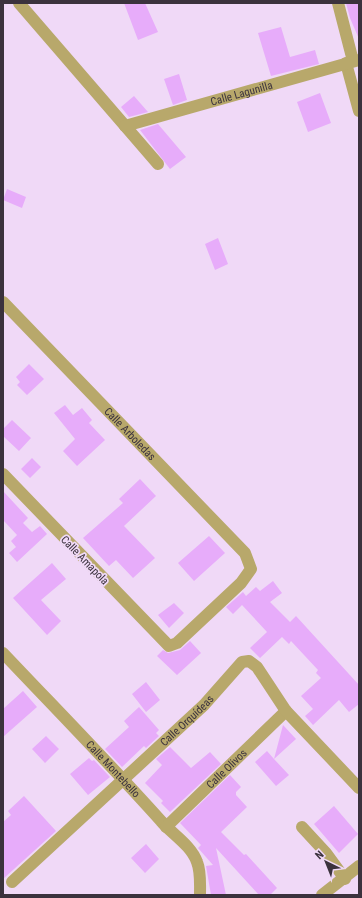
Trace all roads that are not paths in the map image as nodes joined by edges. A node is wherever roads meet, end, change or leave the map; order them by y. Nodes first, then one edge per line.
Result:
1 (338, 3) edge
2 (23, 4) edge
3 (353, 61) edge
4 (359, 111) edge
5 (125, 126) junction
6 (158, 164) dead end
7 (3, 302) edge
8 (3, 474) edge
9 (168, 646) joint
10 (3, 653) edge
11 (286, 711) junction
12 (123, 778) junction
13 (359, 788) edge
14 (166, 827) junction
15 (302, 827) dead end
16 (359, 866) edge
17 (345, 879) junction
18 (12, 882) dead end
19 (200, 895) edge
20 (322, 895) edge

1 - 3 street
2 - 5 street
3 - 4 street
3 - 5 street, Calle Lagunilla
5 - 6 street
7 - 9 street, Calle Arboledas
8 - 9 street, Calle Amapola
10 - 12 street, Calle Montebello
11 - 12 street, Calle Orquídeas
11 - 13 street
11 - 14 street, Calle Olivos
12 - 14 street, Calle Montebello
12 - 18 street, Calle Orquídeas
14 - 19 street, Calle Montebello
15 - 17 street
16 - 17 street
17 - 20 street

